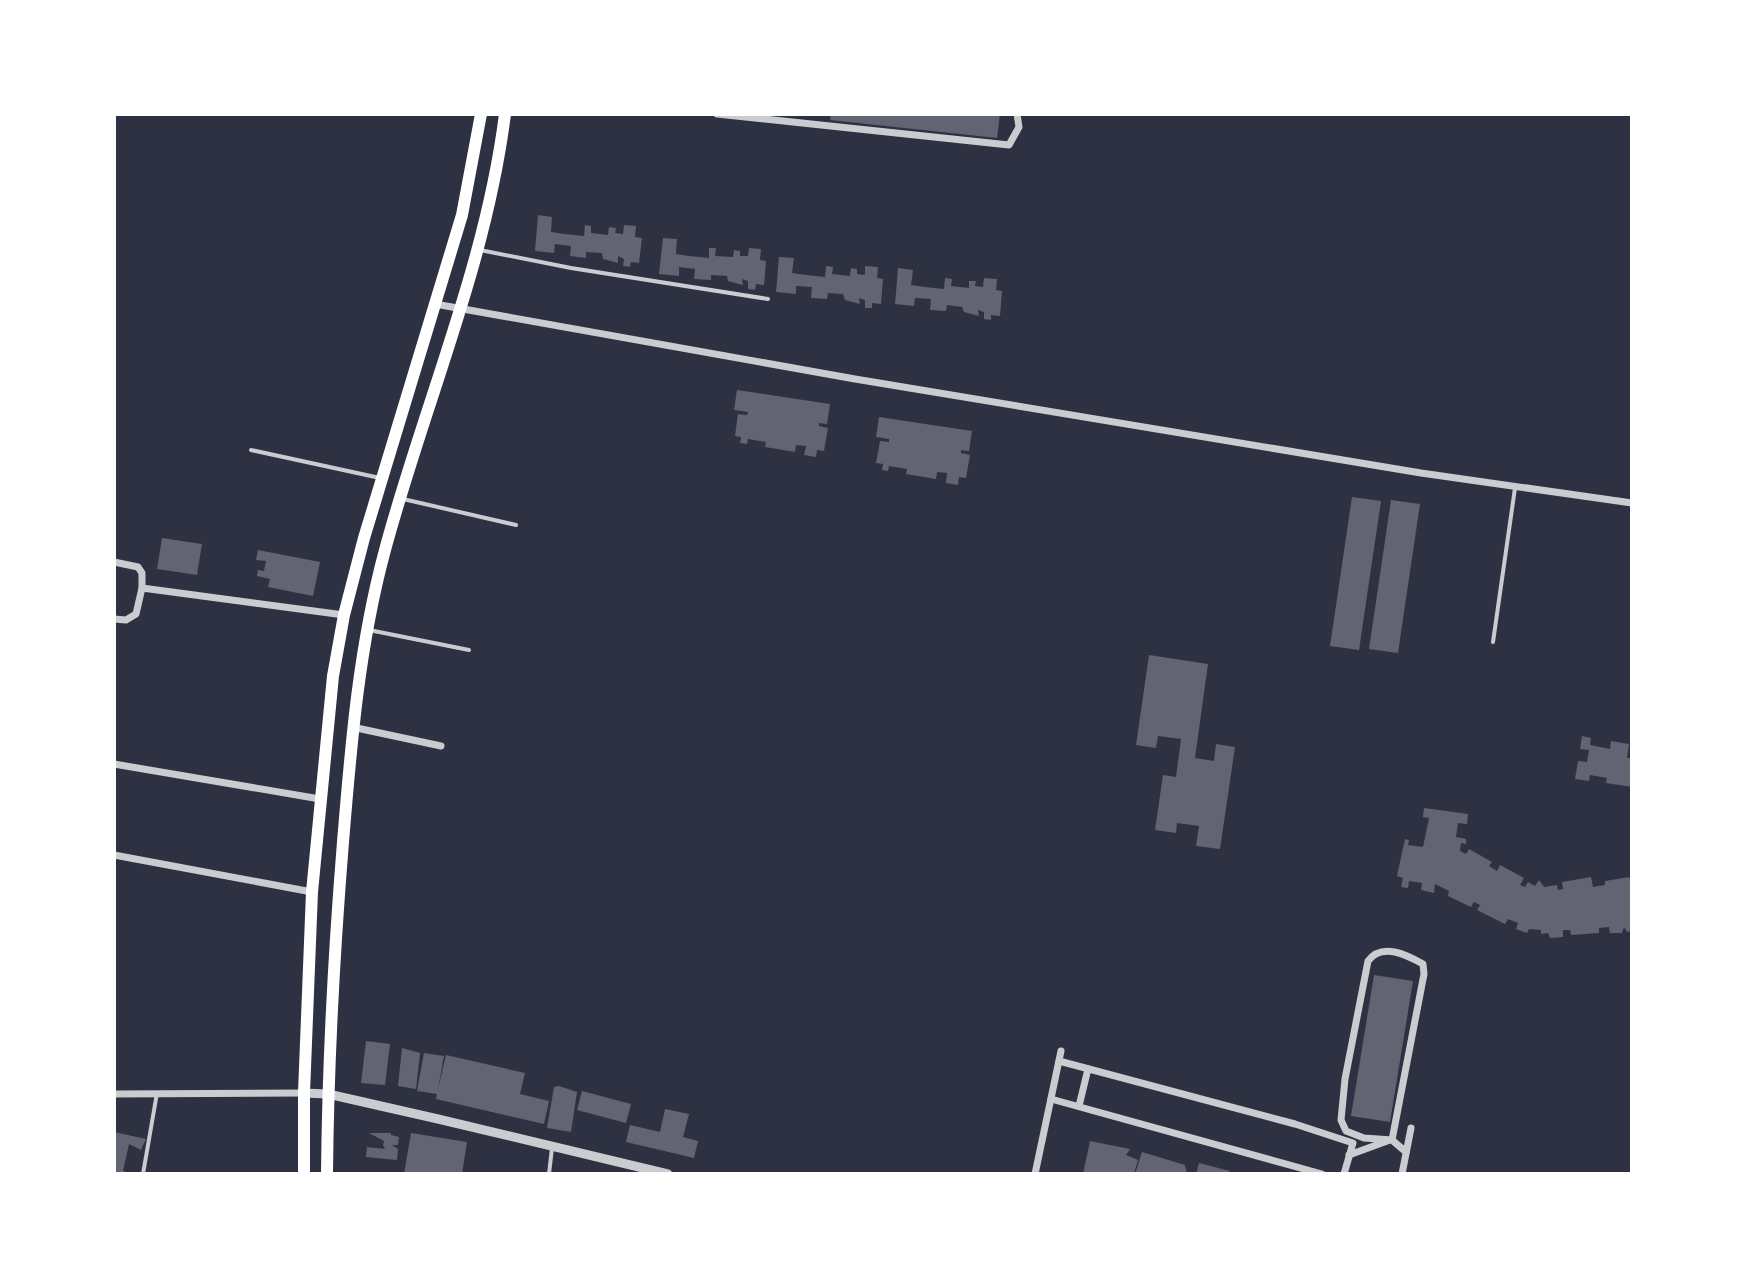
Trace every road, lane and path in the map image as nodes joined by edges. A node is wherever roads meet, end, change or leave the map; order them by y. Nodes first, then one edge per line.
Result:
1 (481, 114) edge
2 (505, 114) edge
3 (717, 114) edge
4 (1017, 114) edge
5 (478, 250) junction
6 (768, 299) dead end
7 (435, 304) junction
8 (461, 309) junction
9 (251, 450) dead end
10 (383, 478) junction
11 (1516, 486) junction
12 (401, 498) junction
13 (1632, 503) edge
14 (516, 525) dead end
15 (114, 562) edge
16 (142, 588) junction
17 (344, 615) junction
18 (114, 619) edge
19 (367, 629) junction
20 (1493, 642) dead end
21 (469, 650) dead end
22 (352, 727) junction
23 (441, 746) dead end
24 (114, 764) edge
25 (320, 799) junction
26 (114, 855) edge
27 (312, 892) junction
28 (1061, 1051) dead end
29 (1059, 1061) junction
30 (1088, 1069) junction
31 (157, 1093) junction
32 (304, 1093) junction
33 (114, 1094) edge
34 (328, 1094) junction
35 (1051, 1099) junction
36 (1079, 1106) junction
37 (1411, 1128) dead end
38 (1392, 1140) junction
39 (552, 1146) junction
40 (1406, 1152) junction
41 (1349, 1155) junction
42 (143, 1174) edge
43 (304, 1174) edge
44 (327, 1174) edge
45 (549, 1174) edge
46 (668, 1174) edge
47 (1035, 1174) edge
48 (1322, 1174) edge
49 (1344, 1174) edge
50 (1402, 1174) edge

1 - 7 main road
2 - 5 main road
3 - 4 street
5 - 6 lane
5 - 8 main road
7 - 8 street
7 - 10 main road
8 - 11 street
8 - 12 main road
9 - 10 lane
10 - 17 main road
11 - 13 street
11 - 20 lane
12 - 14 lane
12 - 19 main road
15 - 16 street
16 - 17 street
16 - 18 street
17 - 25 main road
19 - 21 lane
19 - 22 main road
22 - 23 street
22 - 34 main road
24 - 25 street
25 - 27 main road
26 - 27 street
27 - 32 main road
28 - 29 street
29 - 30 street
29 - 35 street
30 - 36 street
30 - 41 street
31 - 32 street
31 - 33 street
31 - 42 lane
32 - 34 street
32 - 43 main road
34 - 39 street
34 - 44 main road
35 - 36 street
35 - 47 street
36 - 48 street
37 - 40 street
38 - 38 street
38 - 40 street
38 - 41 street
39 - 45 lane
39 - 46 street
40 - 50 street
41 - 49 street

